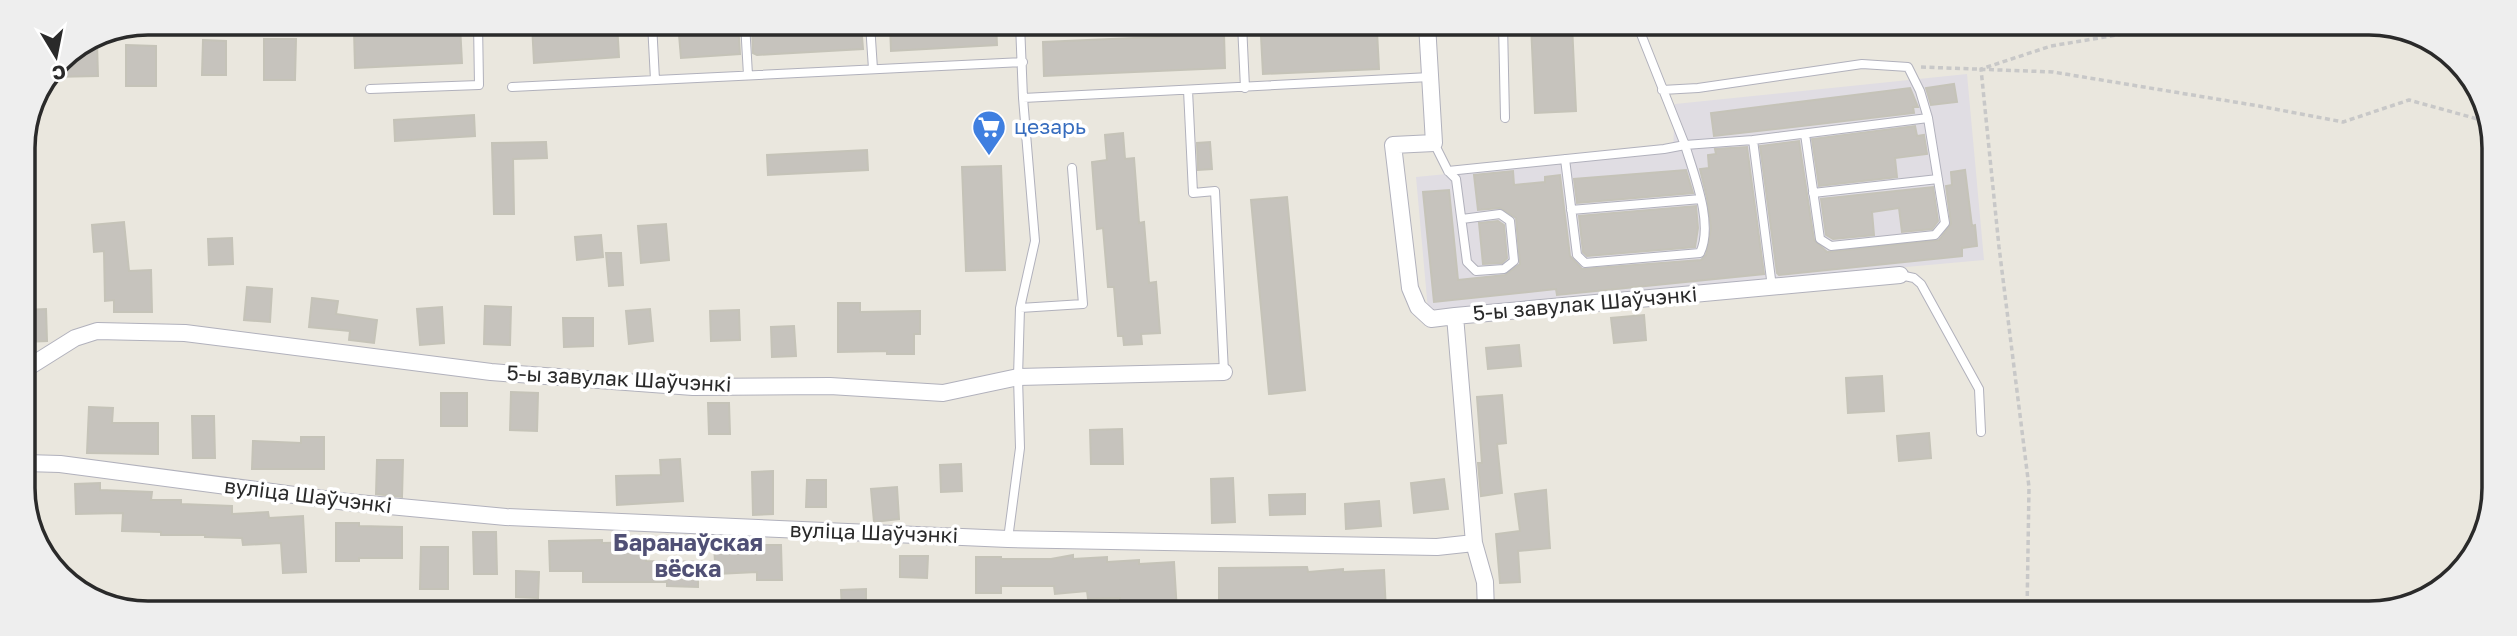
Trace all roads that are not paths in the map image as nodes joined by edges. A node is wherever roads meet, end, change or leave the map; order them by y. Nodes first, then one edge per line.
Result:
1 (478, 35) edge
2 (653, 35) edge
3 (746, 35) edge
4 (871, 35) edge
5 (1021, 35) edge
6 (1243, 35) edge
7 (1428, 35) edge
8 (1503, 35) edge
9 (1641, 35) edge
10 (1023, 62) junction
11 (873, 69) junction
12 (748, 75) junction
13 (1430, 77) junction
14 (655, 80) junction
15 (512, 87) dead end
16 (1245, 88) junction
17 (370, 89) dead end
18 (1188, 90) junction
19 (1662, 90) junction
20 (1023, 98) junction
21 (1505, 118) dead end
22 (1928, 118) junction
23 (1805, 134) junction
24 (1753, 140) junction
25 (1434, 143) junction
26 (1685, 145) junction
27 (1565, 159) junction
28 (1072, 168) dead end
29 (1448, 171) junction
30 (1938, 179) junction
31 (1814, 193) junction
32 (1701, 200) junction
33 (1571, 210) junction
34 (1462, 219) junction
35 (1900, 275) joint
36 (1772, 287) junction
37 (1020, 307) junction
38 (1455, 316) junction
39 (35, 363) edge
40 (1224, 372) joint
41 (1018, 377) junction
42 (1981, 432) dead end
43 (35, 463) edge
44 (1008, 539) junction
45 (1474, 543) junction
46 (1486, 601) edge

1 - 17 lane
2 - 14 lane
3 - 12 lane
4 - 11 lane
5 - 10 lane
6 - 16 lane
7 - 13 street
8 - 21 lane
9 - 19 lane
10 - 11 lane
10 - 20 lane
11 - 12 lane
12 - 14 lane
13 - 16 lane
13 - 25 street
14 - 15 lane
16 - 18 lane
18 - 20 lane
18 - 40 lane
19 - 22 lane
19 - 26 lane
20 - 37 lane
22 - 23 lane
22 - 30 lane
23 - 24 lane
23 - 31 lane
24 - 26 lane
24 - 36 lane
25 - 29 lane
25 - 38 street
26 - 27 lane
26 - 32 lane
27 - 29 lane
27 - 33 lane
28 - 37 lane
29 - 34 lane
30 - 31 lane
30 - 31 lane
32 - 33 lane
32 - 33 lane
34 - 34 lane
35 - 36 street, 5-ы завулак Шаўчэнкі
35 - 42 lane
36 - 38 street, 5-ы завулак Шаўчэнкі
37 - 41 lane
38 - 45 street, 5-ы завулак Шаўчэнкі
39 - 41 street, 5-ы завулак Шаўчэнкі
40 - 41 street, 5-ы завулак Шаўчэнкі
41 - 44 lane
43 - 44 street, вуліца Шаўчэнкі
44 - 45 street, вуліца Шаўчэнкі
45 - 46 street, 5-ы завулак Шаўчэнкі

